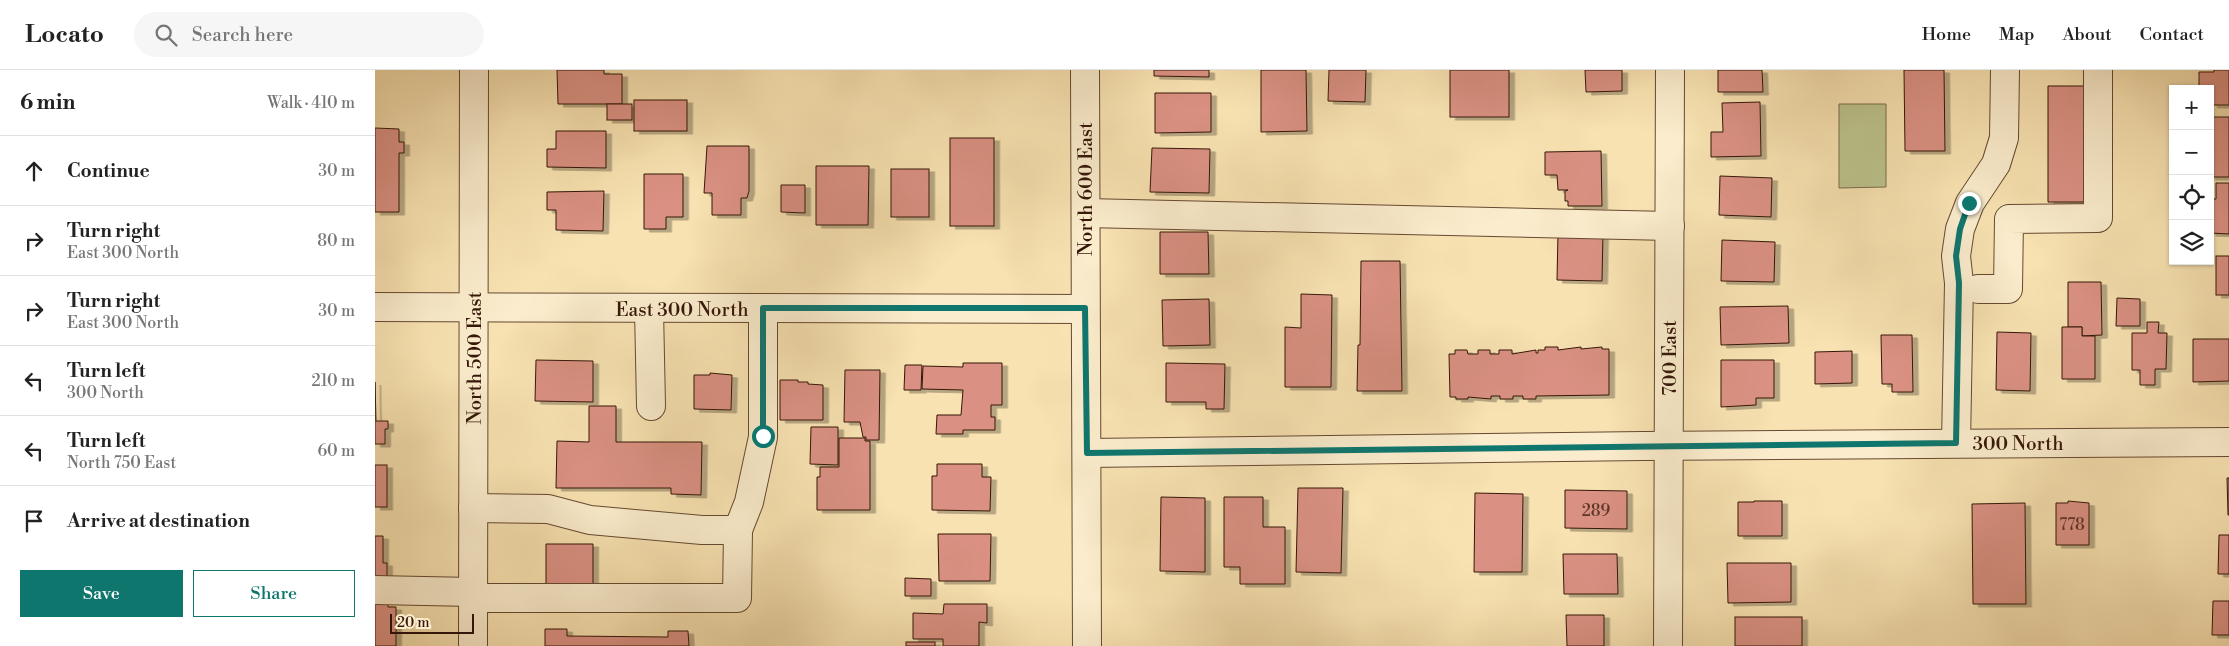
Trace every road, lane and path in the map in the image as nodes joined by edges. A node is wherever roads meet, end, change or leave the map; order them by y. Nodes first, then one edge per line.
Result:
1 (474, 70) edge
2 (1085, 70) edge
3 (1670, 70) edge
4 (2005, 70) edge
5 (2098, 70) edge
6 (1085, 214) junction
7 (1670, 226) junction
8 (1979, 289) dead end
9 (375, 307) edge
10 (474, 308) junction
11 (649, 308) junction
12 (763, 308) junction
13 (1085, 308) junction
14 (651, 406) dead end
15 (2229, 442) edge
16 (1956, 443) junction
17 (1669, 446) junction
18 (1087, 453) junction
19 (473, 508) junction
20 (738, 530) junction
21 (375, 590) edge
22 (473, 595) junction
23 (473, 646) edge
24 (1087, 646) edge
25 (1669, 646) edge

1 - 10 street, North 500 East
2 - 6 street, North 600 East
3 - 7 street, 700 East
4 - 16 street
5 - 8 street
6 - 7 street
6 - 13 street, North 600 East
7 - 17 street, 700 East
9 - 10 street, East 300 North
10 - 11 street, East 300 North
10 - 19 street, North 500 East
11 - 12 street, East 300 North
11 - 14 street
12 - 13 street, East 300 North
12 - 20 street
13 - 18 street
15 - 16 street, 300 North
16 - 17 street, 300 North
17 - 18 street, 300 North
17 - 25 street, 700 East
18 - 24 street
19 - 20 street
19 - 22 street, North 500 East
20 - 22 street
21 - 22 street
22 - 23 street, North 500 East

